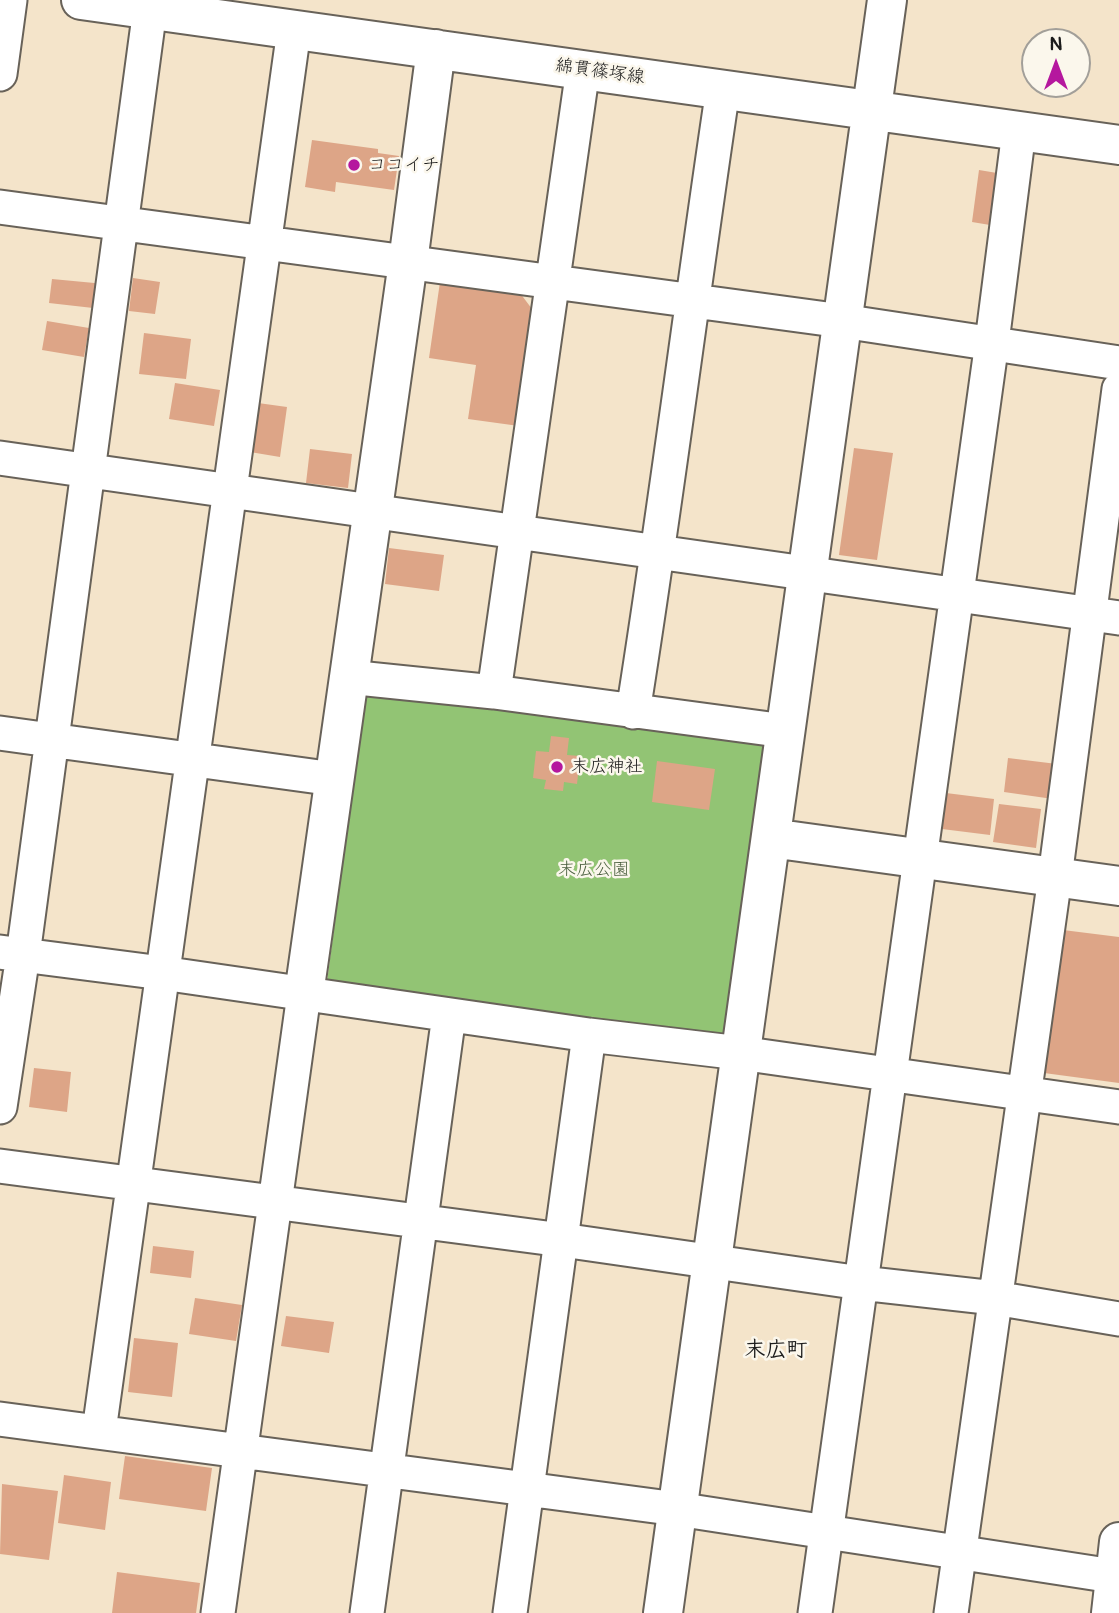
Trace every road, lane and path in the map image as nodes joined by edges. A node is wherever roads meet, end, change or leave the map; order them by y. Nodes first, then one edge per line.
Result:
1 (10, 0) edge
2 (887, 0) edge
3 (100, 1) edge
4 (150, 9) junction
5 (294, 30) junction
6 (436, 49) junction
7 (583, 69) junction
8 (0, 74) edge
9 (723, 89) junction
10 (872, 110) junction
11 (1019, 131) junction
12 (1119, 145) edge
13 (0, 207) edge
14 (121, 223) junction
15 (264, 243) junction
16 (408, 262) junction
17 (554, 282) junction
18 (691, 301) junction
19 (842, 321) junction
20 (992, 342) junction
21 (1119, 363) edge
22 (1119, 389) edge
23 (0, 458) edge
24 (87, 470) junction
25 (229, 491) junction
26 (373, 513) junction
27 (515, 531) junction
28 (659, 552) junction
29 (806, 573) junction
30 (956, 595) junction
31 (1104, 616) edge
32 (348, 677) junction
33 (494, 692) junction
34 (633, 712) junction
35 (785, 731) junction
36 (0, 733) edge
37 (50, 740) junction
38 (192, 760) junction
39 (334, 779) junction
40 (771, 838) junction
41 (920, 859) junction
42 (1055, 877) junction
43 (1119, 887) edge
44 (11, 954) edge
45 (162, 973) junction
46 (304, 994) junction
47 (449, 1015) junction
48 (589, 1035) junction
49 (740, 1053) junction
50 (890, 1075) junction
51 (1023, 1093) junction
52 (0, 1107) edge
53 (1119, 1107) edge
54 (0, 1167) edge
55 (134, 1184) junction
56 (276, 1203) junction
57 (419, 1222) junction
58 (562, 1240) junction
59 (712, 1261) junction
60 (861, 1283) junction
61 (995, 1298) junction
62 (1119, 1319) edge
63 (0, 1419) edge
64 (99, 1431) junction
65 (240, 1451) junction
66 (387, 1471) junction
67 (527, 1490) junction
68 (677, 1509) junction
69 (826, 1533) junction
70 (958, 1553) junction
71 (1116, 1577) edge
72 (218, 1613) edge
73 (367, 1613) edge
74 (510, 1613) edge
75 (663, 1613) edge
76 (815, 1613) edge
77 (951, 1613) edge

1 - 8 street
2 - 10 street
3 - 4 street, 綿貫篠塚線
4 - 5 street, 綿貫篠塚線
4 - 14 street
5 - 6 street, 綿貫篠塚線
5 - 15 street
6 - 7 street, 綿貫篠塚線
6 - 16 street
7 - 9 street, 綿貫篠塚線
7 - 17 street
9 - 10 street, 綿貫篠塚線
9 - 18 street
10 - 11 street, 綿貫篠塚線
10 - 19 street
11 - 12 street, 綿貫篠塚線
11 - 20 street
13 - 14 street
14 - 15 street
14 - 24 street
15 - 16 street
15 - 25 street
16 - 17 street
16 - 26 street
17 - 18 street
17 - 27 street
18 - 19 street
18 - 28 street
19 - 20 street
19 - 29 street
20 - 21 street
20 - 30 street
22 - 31 street
23 - 24 street
24 - 25 street
24 - 37 street
25 - 26 street
25 - 38 street
26 - 27 street
26 - 32 street
27 - 28 street
27 - 33 street
28 - 29 street
28 - 34 street
29 - 30 street
29 - 35 street
30 - 31 street
30 - 41 street
31 - 42 street
32 - 33 street
32 - 39 street
33 - 34 street
34 - 35 street
35 - 40 street
36 - 37 street
37 - 38 street
37 - 44 street
38 - 39 street
38 - 45 street
39 - 46 street
40 - 41 street
40 - 49 street
41 - 42 street
41 - 50 street
42 - 43 street
42 - 51 street
44 - 45 street
44 - 52 street
45 - 46 street
45 - 55 street
46 - 47 street
46 - 56 street
47 - 48 street
47 - 57 street
48 - 49 street
48 - 58 street
49 - 50 street
49 - 59 street
50 - 51 street
50 - 60 street
51 - 53 street
51 - 61 street
54 - 55 street
55 - 56 street
55 - 64 street
56 - 57 street
56 - 65 street
57 - 58 street
57 - 66 street
58 - 59 street
58 - 67 street
59 - 60 street
59 - 68 street
60 - 61 street
60 - 69 street
61 - 62 street
61 - 70 street
63 - 64 street
64 - 65 street
65 - 66 street
65 - 72 street
66 - 67 street
66 - 73 street
67 - 68 street
67 - 74 street
68 - 69 street
68 - 75 street
69 - 70 street
69 - 76 street
70 - 71 street
70 - 77 street

